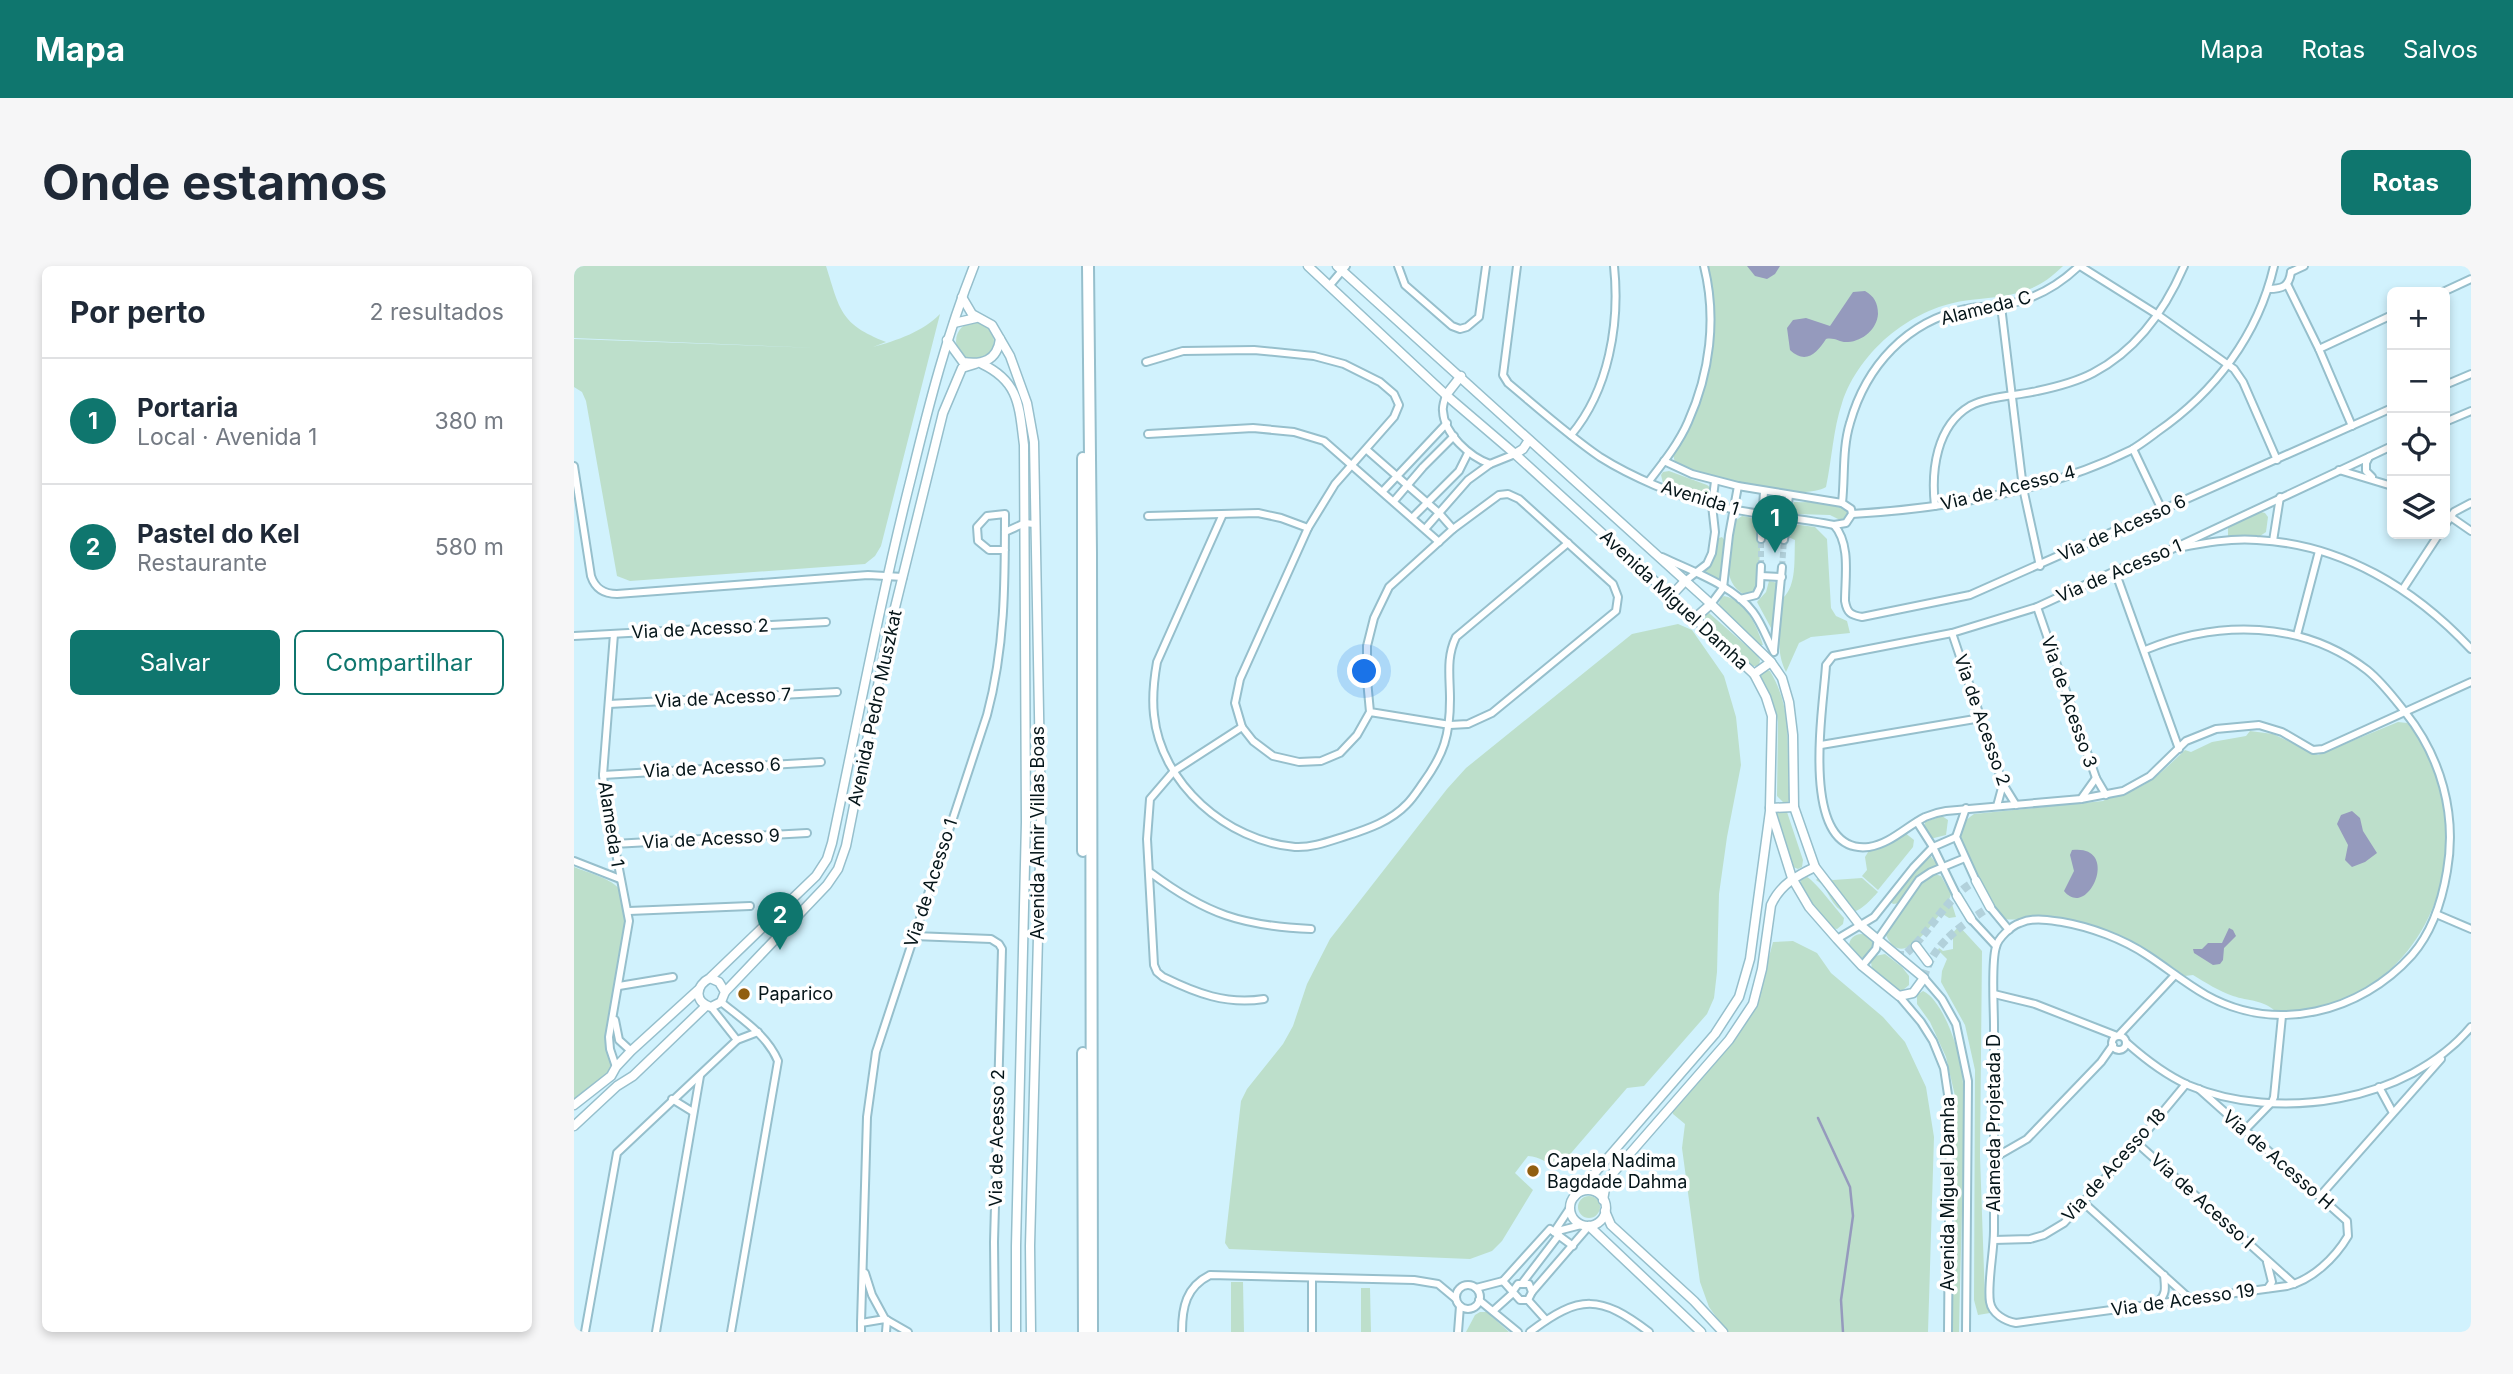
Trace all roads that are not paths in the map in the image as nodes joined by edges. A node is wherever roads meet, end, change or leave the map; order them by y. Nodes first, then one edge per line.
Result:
1 (974, 266) edge
2 (1082, 266) edge
3 (1088, 266) edge
4 (1308, 266) edge
5 (1398, 266) edge
6 (1486, 266) edge
7 (1517, 266) edge
8 (1614, 266) edge
9 (1704, 266) edge
10 (2080, 266) edge
11 (2184, 266) edge
12 (2274, 266) edge
13 (2304, 266) edge
14 (1341, 268) edge
15 (2288, 269) edge
16 (2471, 279) edge
17 (1330, 285) junction
18 (2287, 285) junction
19 (2268, 289) junction
20 (2450, 289) edge
21 (962, 297) junction
22 (2001, 306) junction
23 (2158, 315) junction
24 (2387, 317) edge
25 (976, 318) junction
26 (954, 323) junction
27 (947, 340) junction
28 (1000, 340) junction
29 (2319, 349) junction
30 (1146, 362) dead end
31 (979, 364) junction
32 (2230, 365) junction
33 (2471, 374) edge
34 (1461, 376) junction
35 (2450, 383) edge
36 (1446, 395) junction
37 (2012, 395) junction
38 (2387, 410) edge
39 (2471, 411) edge
40 (2450, 420) edge
41 (1447, 423) junction
42 (2352, 426) junction
43 (1148, 434) dead end
44 (1571, 435) junction
45 (1454, 436) junction
46 (1530, 440) junction
47 (2387, 448) edge
48 (2133, 449) junction
49 (1367, 450) junction
50 (1468, 453) junction
51 (1515, 454) junction
52 (2369, 456) junction
53 (2277, 460) junction
54 (1664, 461) junction
55 (1352, 464) junction
56 (1490, 464) junction
57 (574, 466) edge
58 (2339, 470) junction
59 (1459, 471) junction
60 (1397, 478) junction
61 (1468, 480) junction
62 (1649, 481) junction
63 (1716, 481) junction
64 (2384, 483) junction
65 (2387, 484) edge
66 (1407, 486) junction
67 (1738, 486) junction
68 (2023, 488) junction
69 (1383, 491) junction
70 (1764, 492) junction
71 (1789, 495) junction
72 (2280, 497) junction
73 (1394, 501) junction
74 (1428, 503) junction
75 (1842, 503) junction
76 (2471, 503) edge
77 (1712, 505) junction
78 (1935, 506) junction
79 (1734, 509) junction
80 (2162, 510) junction
81 (1439, 513) junction
82 (2450, 513) edge
83 (1223, 514) junction
84 (1852, 514) junction
85 (1762, 515) junction
86 (1148, 516) dead end
87 (2450, 516) edge
88 (1787, 517) junction
89 (1412, 518) junction
90 (1029, 524) junction
91 (1834, 524) junction
92 (1308, 528) junction
93 (1424, 529) junction
94 (1454, 529) junction
95 (2471, 531) edge
96 (1005, 532) junction
97 (1715, 532) junction
98 (1729, 535) junction
99 (2436, 539) edge
100 (2273, 541) junction
101 (1439, 542) junction
102 (1567, 543) junction
103 (1005, 550) junction
104 (2170, 550) junction
105 (1650, 551) junction
106 (2319, 551) junction
107 (1761, 566) tunnel mouth
108 (2040, 566) junction
109 (1782, 567) tunnel mouth
110 (2115, 571) junction
111 (1695, 573) junction
112 (887, 575) junction
113 (1761, 576) junction
114 (903, 577) junction
115 (1782, 577) junction
116 (1685, 581) junction
117 (1723, 587) junction
118 (2403, 589) junction
119 (1671, 596) junction
120 (1740, 599) junction
121 (1711, 604) junction
122 (2037, 607) junction
123 (1695, 618) junction
124 (826, 622) dead end
125 (1952, 633) junction
126 (614, 634) junction
127 (2297, 635) junction
128 (574, 636) edge
129 (2471, 649) edge
130 (2145, 650) junction
131 (1774, 652) junction
132 (1771, 662) junction
133 (1754, 674) junction
134 (2471, 682) edge
135 (837, 692) dead end
136 (609, 704) junction
137 (1370, 712) junction
138 (2406, 712) junction
139 (1981, 719) junction
140 (1450, 725) junction
141 (1242, 727) junction
142 (1821, 745) junction
143 (2179, 749) junction
144 (821, 762) dead end
145 (1174, 771) junction
146 (603, 775) junction
147 (2096, 778) junction
148 (2003, 784) junction
149 (2106, 794) junction
150 (2081, 799) junction
151 (2015, 804) junction
152 (1997, 806) junction
153 (1794, 807) junction
154 (1770, 808) junction
155 (1966, 808) junction
156 (1917, 822) junction
157 (807, 833) dead end
158 (1956, 837) junction
159 (614, 844) junction
160 (1933, 847) junction
161 (1965, 858) junction
162 (574, 861) edge
163 (1815, 867) junction
164 (1944, 868) junction
165 (1151, 873) junction
166 (1792, 878) junction
167 (620, 879) junction
168 (1976, 881) joint
169 (1957, 896) joint
170 (1885, 903) junction
171 (750, 906) dead end
172 (1990, 907) joint
173 (629, 911) junction
174 (1897, 911) junction
175 (2436, 914) junction
176 (1971, 919) joint
177 (1859, 924) junction
178 (1311, 929) dead end
179 (2471, 929) edge
180 (2009, 930) junction
181 (914, 936) junction
182 (1837, 939) junction
183 (1878, 939) junction
184 (1916, 946) dead end
185 (1996, 946) junction
186 (1928, 962) dead end
187 (1862, 966) junction
188 (2175, 975) junction
189 (673, 977) dead end
190 (710, 978) junction
191 (1924, 978) junction
192 (620, 986) junction
193 (698, 990) junction
194 (725, 992) junction
195 (1994, 994) junction
196 (1899, 996) junction
197 (1264, 999) dead end
198 (721, 1002) junction
199 (708, 1006) junction
200 (614, 1011) junction
201 (2282, 1016) junction
202 (2471, 1027) edge
203 (758, 1032) junction
204 (737, 1040) junction
205 (2119, 1043) junction
206 (622, 1044) junction
207 (631, 1051) junction
208 (2446, 1052) junction
209 (612, 1056) junction
210 (616, 1067) junction
211 (633, 1076) junction
212 (701, 1076) junction
213 (2186, 1084) junction
214 (2379, 1087) junction
215 (2199, 1089) junction
216 (673, 1100) junction
217 (2272, 1102) junction
218 (574, 1105) edge
219 (2392, 1111) junction
220 (693, 1112) junction
221 (574, 1126) edge
222 (2244, 1131) junction
223 (2137, 1143) junction
224 (1994, 1158) junction
225 (2320, 1196) junction
226 (1574, 1197) junction
227 (1603, 1200) junction
228 (2084, 1203) junction
229 (1570, 1208) junction
230 (1605, 1211) junction
231 (1585, 1225) junction
232 (1556, 1234) junction
233 (2348, 1236) joint
234 (1994, 1240) junction
235 (1573, 1246) junction
236 (863, 1254) junction
237 (2266, 1260) junction
238 (2164, 1275) junction
239 (1312, 1278) junction
240 (1503, 1281) junction
241 (1523, 1282) junction
242 (2294, 1284) junction
243 (1476, 1288) junction
244 (2268, 1288) junction
245 (1513, 1292) junction
246 (1532, 1292) junction
247 (1456, 1299) junction
248 (2190, 1299) junction
249 (1479, 1300) junction
250 (1528, 1300) junction
251 (2155, 1304) junction
252 (1461, 1306) junction
253 (1493, 1311) junction
254 (2000, 1317) joint
255 (886, 1320) junction
256 (1546, 1321) junction
257 (861, 1323) junction
258 (585, 1332) edge
259 (656, 1332) edge
260 (731, 1332) edge
261 (861, 1332) edge
262 (886, 1332) edge
263 (908, 1332) edge
264 (995, 1332) edge
265 (1016, 1332) edge
266 (1031, 1332) edge
267 (1084, 1332) edge
268 (1092, 1332) edge
269 (1182, 1332) edge
270 (1312, 1332) edge
271 (1458, 1332) edge
272 (1518, 1332) edge
273 (1530, 1332) edge
274 (1649, 1332) edge
275 (1701, 1332) edge
276 (1723, 1332) edge
277 (1948, 1332) edge
278 (1966, 1332) edge

1 - 21 street
2 - 267 highway
3 - 268 highway
4 - 17 street, Avenida Miguel Damha
5 - 6 street
7 - 44 street, Avenida 1
8 - 44 street
9 - 54 street
10 - 22 street, Alameda C
10 - 23 street
11 - 23 street
12 - 19 street, Via de Acesso 4
13 - 15 street
14 - 17 street
14 - 34 street, Avenida Miguel Damha
15 - 18 street
16 - 20 street
17 - 36 street, Avenida Miguel Damha
18 - 19 street
18 - 29 street
19 - 32 street, Via de Acesso 4
21 - 25 street
21 - 26 street
22 - 37 street
22 - 75 street, Alameda C
23 - 32 street
23 - 37 street
24 - 29 street
25 - 26 street
25 - 28 street
26 - 27 street
27 - 31 street
27 - 112 street, Avenida Pedro Muszkat
28 - 31 street
28 - 90 street, Avenida Almir Villas Boas
29 - 42 street
30 - 49 street
31 - 90 street, Avenida Almir Villas Boas
31 - 114 street, Avenida Pedro Muszkat
32 - 48 street, Via de Acesso 4
32 - 53 street
33 - 35 street
34 - 36 street
34 - 46 street, Avenida Miguel Damha
36 - 41 street
36 - 51 street, Avenida Miguel Damha
37 - 68 street
37 - 78 street
38 - 42 street, Via de Acesso 6
39 - 40 street
41 - 45 street
41 - 60 street
42 - 53 street, Via de Acesso 6
43 - 55 street
44 - 62 street, Avenida 1
45 - 50 street
45 - 66 street
46 - 51 street
46 - 105 street, Avenida Miguel Damha
47 - 52 street, Via de Acesso 1
48 - 68 street, Via de Acesso 4
48 - 80 street
49 - 55 street
49 - 60 street
50 - 56 street
50 - 59 street
51 - 56 street
51 - 119 street, Avenida Miguel Damha
52 - 58 street, Via de Acesso 1
52 - 64 street
53 - 80 street, Via de Acesso 6
54 - 62 street
54 - 63 street, Avenida 1
55 - 69 street
55 - 92 street
56 - 61 street
57 - 112 street
58 - 64 street
58 - 72 street, Via de Acesso 1
59 - 61 street
59 - 74 street
60 - 66 street
60 - 69 street
61 - 81 street
62 - 77 street, Avenida 1
63 - 67 street, Avenida 1
63 - 77 street
64 - 65 street
66 - 73 street
66 - 74 street
67 - 70 street, Avenida 1
67 - 79 street
68 - 78 street, Via de Acesso 4
68 - 108 street
69 - 73 street
70 - 71 street, Avenida 1
70 - 85 street
71 - 75 street, Avenida 1
71 - 88 street
72 - 100 street
72 - 104 street, Via de Acesso 1
73 - 89 street
74 - 81 street
74 - 89 street
75 - 84 street
76 - 82 street
77 - 79 street, Avenida 1
77 - 97 street
78 - 84 street, Via de Acesso 4
79 - 85 street, Avenida 1
79 - 98 street
80 - 108 street, Via de Acesso 6
81 - 93 street
81 - 94 street
83 - 86 street
83 - 92 street
83 - 145 street
84 - 91 street
85 - 88 street, Avenida 1
85 - 88 street
87 - 95 street
88 - 91 street, Avenida 1
89 - 93 street
90 - 96 street
90 - 265 street, Avenida Almir Villas Boas
90 - 266 street, Avenida Almir Villas Boas
91 - 108 street, Via de Acesso 6
92 - 141 street
93 - 101 street
94 - 101 street
94 - 102 street
96 - 103 street, Via de Acesso 1
96 - 103 street, Via de Acesso 1
97 - 98 street
97 - 111 street
98 - 117 street
99 - 118 street
100 - 104 street
100 - 106 street
101 - 137 street
102 - 140 street
102 - 140 street
103 - 181 street, Via de Acesso 1
104 - 110 street, Via de Acesso 1
105 - 111 street
105 - 116 street, Avenida Miguel Damha
106 - 118 street
106 - 127 street
107 - 113 street
109 - 115 street
110 - 122 street, Via de Acesso 1
110 - 130 street
111 - 116 street
111 - 117 street
112 - 114 street
112 - 190 street, Avenida Pedro Muszkat
113 - 115 street
113 - 120 street
114 - 194 street, Avenida Pedro Muszkat
115 - 131 street
116 - 119 street
116 - 121 street, Avenida Miguel Damha
117 - 120 street
117 - 121 street
118 - 129 street
119 - 123 street, Avenida Miguel Damha
120 - 131 street
121 - 123 street
121 - 132 street, Avenida Miguel Damha
122 - 125 street, Via de Acesso 1
122 - 147 street, Via de Acesso 3
123 - 133 street, Avenida Miguel Damha
124 - 126 street, Via de Acesso 2
125 - 139 street, Via de Acesso 2
125 - 142 street, Via de Acesso 1
126 - 128 street, Via de Acesso 2
126 - 136 street, Alameda 1
127 - 130 street
127 - 138 street
130 - 143 street
131 - 132 street
132 - 133 street
132 - 153 street, Avenida Miguel Damha
133 - 154 street, Avenida Miguel Damha
134 - 138 street
135 - 136 street, Via de Acesso 7
136 - 146 street, Alameda 1
137 - 140 street
137 - 141 street
138 - 143 street
138 - 175 street
139 - 142 street
139 - 148 street, Via de Acesso 2
140 - 145 street
141 - 145 street
142 - 156 street
143 - 149 street
144 - 146 street, Via de Acesso 6
145 - 165 street
146 - 159 street, Alameda 1
147 - 149 street, Via de Acesso 3
147 - 150 street
148 - 151 street, Via de Acesso 2
148 - 152 street
149 - 150 street
150 - 151 street
151 - 152 street
152 - 155 street
153 - 154 street
153 - 163 street, Avenida Miguel Damha
154 - 166 street, Avenida Miguel Damha
154 - 226 street
155 - 156 street
155 - 158 street
156 - 160 street
157 - 159 street, Via de Acesso 9
158 - 160 street
158 - 161 street
159 - 167 street, Alameda 1
160 - 164 street
160 - 170 street
161 - 164 street
161 - 168 street
162 - 167 street
163 - 166 street
163 - 177 street, Avenida Miguel Damha
164 - 169 street
164 - 174 street
165 - 178 street
165 - 197 street
166 - 182 street, Avenida Miguel Damha
166 - 227 street
167 - 173 street, Alameda 1
168 - 172 street
169 - 176 street
170 - 174 street
170 - 177 street
171 - 173 street
172 - 180 street
173 - 192 street, Alameda 1
174 - 183 street
175 - 179 street
175 - 201 street
176 - 185 street
177 - 182 street
177 - 183 street, Avenida Miguel Damha
180 - 185 street
180 - 188 street
181 - 236 street, Via de Acesso 1
181 - 264 street, Via de Acesso 2
182 - 187 street, Avenida Miguel Damha
183 - 187 street
183 - 191 street, Avenida Miguel Damha
184 - 186 street
185 - 195 street, Alameda Projetada D
187 - 196 street, Avenida Miguel Damha
188 - 201 street
188 - 205 street
189 - 192 street
190 - 193 street
190 - 194 street
191 - 196 street
191 - 278 street, Avenida Miguel Damha
192 - 200 street, Alameda 1
193 - 199 street
193 - 207 street
194 - 198 street
195 - 205 street
195 - 224 street, Alameda Projetada D
196 - 277 street, Avenida Miguel Damha
198 - 199 street
198 - 203 street
199 - 204 street
199 - 211 street
200 - 206 street, Alameda 1
200 - 209 street, Alameda 1
201 - 217 street
202 - 208 street
203 - 204 street
203 - 260 street
204 - 212 street
205 - 213 street
205 - 224 street
206 - 207 street
206 - 209 street
207 - 210 street
208 - 214 street
208 - 219 street
209 - 210 street, Alameda 1
210 - 211 street
210 - 218 street
211 - 221 street
212 - 216 street
212 - 220 street
213 - 215 street
213 - 223 street, Via de Acesso 18
214 - 217 street
214 - 219 street
215 - 217 street
215 - 222 street, Via de Acesso H
216 - 220 street
216 - 258 street
217 - 222 street
219 - 225 street
220 - 259 street
222 - 225 street, Via de Acesso H
223 - 228 street, Via de Acesso 18
223 - 237 street, Via de Acesso I
224 - 234 street, Alameda Projetada D
225 - 233 street, Via de Acesso H
226 - 227 street
226 - 229 street
227 - 230 street
228 - 234 street, Via de Acesso 18
228 - 238 street
229 - 231 street
229 - 232 street
230 - 231 street
230 - 276 street
231 - 232 street
231 - 235 street
231 - 275 street
232 - 235 street
232 - 240 street
232 - 241 street
233 - 242 street, Via de Acesso 19
234 - 254 street, Alameda Projetada D
235 - 246 street
236 - 255 street
236 - 257 street
237 - 242 street, Via de Acesso I
237 - 244 street, Via de Acesso I
238 - 248 street
238 - 251 street
239 - 247 street
239 - 269 street
239 - 270 street
240 - 243 street
240 - 245 street
241 - 245 street
241 - 246 street
242 - 244 street, Via de Acesso 19
243 - 247 street
243 - 249 street
244 - 248 street, Via de Acesso 19
245 - 250 street
245 - 253 street
246 - 250 street
247 - 252 street
248 - 251 street, Via de Acesso 19
249 - 252 street
249 - 253 street
250 - 256 street
251 - 254 street, Via de Acesso 19
252 - 271 street
253 - 272 street
255 - 257 street
255 - 262 street
255 - 263 street
256 - 273 street
256 - 274 street
257 - 261 street

